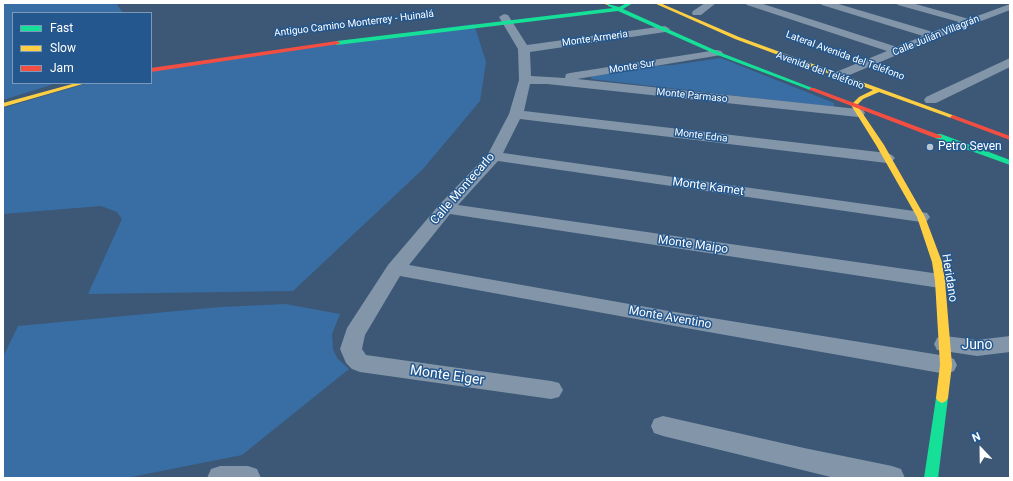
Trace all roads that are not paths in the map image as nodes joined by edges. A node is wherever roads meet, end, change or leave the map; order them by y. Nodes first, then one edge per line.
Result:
1 (607, 3) edge
2 (656, 3) edge
3 (673, 3) edge
4 (711, 3) edge
5 (750, 3) edge
6 (825, 3) edge
7 (906, 3) edge
8 (626, 5) edge
9 (1008, 9) edge
10 (697, 13) junction
11 (506, 20) junction
12 (969, 22) junction
13 (665, 29) junction
14 (934, 36) junction
15 (524, 49) junction
16 (898, 51) junction
17 (717, 53) junction
18 (1010, 62) edge
19 (152, 63) edge
20 (152, 70) edge
21 (851, 70) junction
22 (840, 75) junction
23 (525, 80) junction
24 (547, 80) junction
25 (51, 84) edge
26 (79, 84) edge
27 (878, 90) junction
28 (3, 97) edge
29 (862, 98) junction
30 (931, 100) junction
31 (3, 105) edge
32 (856, 109) junction
33 (516, 114) junction
34 (1010, 129) edge
35 (1010, 138) edge
36 (1010, 153) edge
37 (494, 156) junction
38 (887, 158) junction
39 (1010, 163) edge
40 (446, 208) junction
41 (922, 217) junction
42 (395, 269) junction
43 (940, 282) junction
44 (1010, 344) edge
45 (351, 349) joint
46 (946, 354) junction
47 (551, 390) dead end
48 (663, 426) dead end
49 (220, 478) edge
50 (248, 478) edge
51 (892, 478) edge
52 (931, 478) edge

1 - 8 street
1 - 11 street, Antiguo Camino Monterrey - Huinalá
2 - 22 street, Avenida del Teléfono
3 - 10 street, Lateral Avenida del Teléfono
4 - 10 street
5 - 16 street
6 - 14 street
7 - 12 street
8 - 11 street
8 - 13 street
8 - 29 street, Avenida del Teléfono
9 - 12 street, Calle Julián Villagrán
10 - 21 street, Lateral Avenida del Teléfono
11 - 15 street, Calle Montecarlo
11 - 19 street, Antiguo Camino Monterrey - Huinalá
11 - 20 street, Antiguo Camino Monterrey - Huinalá
12 - 14 street, Calle Julián Villagrán
13 - 15 street, Monte Armeria
13 - 17 street
14 - 16 street, Calle Julián Villagrán
15 - 23 street, Calle Montecarlo
16 - 21 street, Calle Julián Villagrán
17 - 24 street, Monte Sur
17 - 32 street
18 - 30 street
21 - 22 street, Calle Julián Villagrán
21 - 30 street, Lateral Avenida del Teléfono
22 - 27 street, Avenida del Teléfono
23 - 24 street, Monte Parmaso
23 - 33 street, Calle Montecarlo
24 - 32 street, Monte Parmaso
25 - 28 street
26 - 31 street
27 - 29 street
27 - 35 street, Avenida del Teléfono
29 - 32 street
29 - 36 street, Avenida del Teléfono
30 - 34 street, Lateral Avenida del Teléfono
32 - 38 street, Heridano
32 - 39 street
33 - 37 street, Calle Montecarlo
33 - 38 street, Monte Edna
37 - 40 street, Calle Montecarlo
37 - 41 street, Monte Kamet
38 - 41 street, Heridano
40 - 42 street, Calle Montecarlo
40 - 43 street, Monte Maipo
41 - 43 street, Heridano
42 - 45 street, Calle Montecarlo
42 - 46 street, Monte Aventino
43 - 46 street, Heridano
44 - 46 street, Juno
45 - 47 street, Monte Eiger
46 - 52 street, Heridano
48 - 51 street
49 - 50 street

